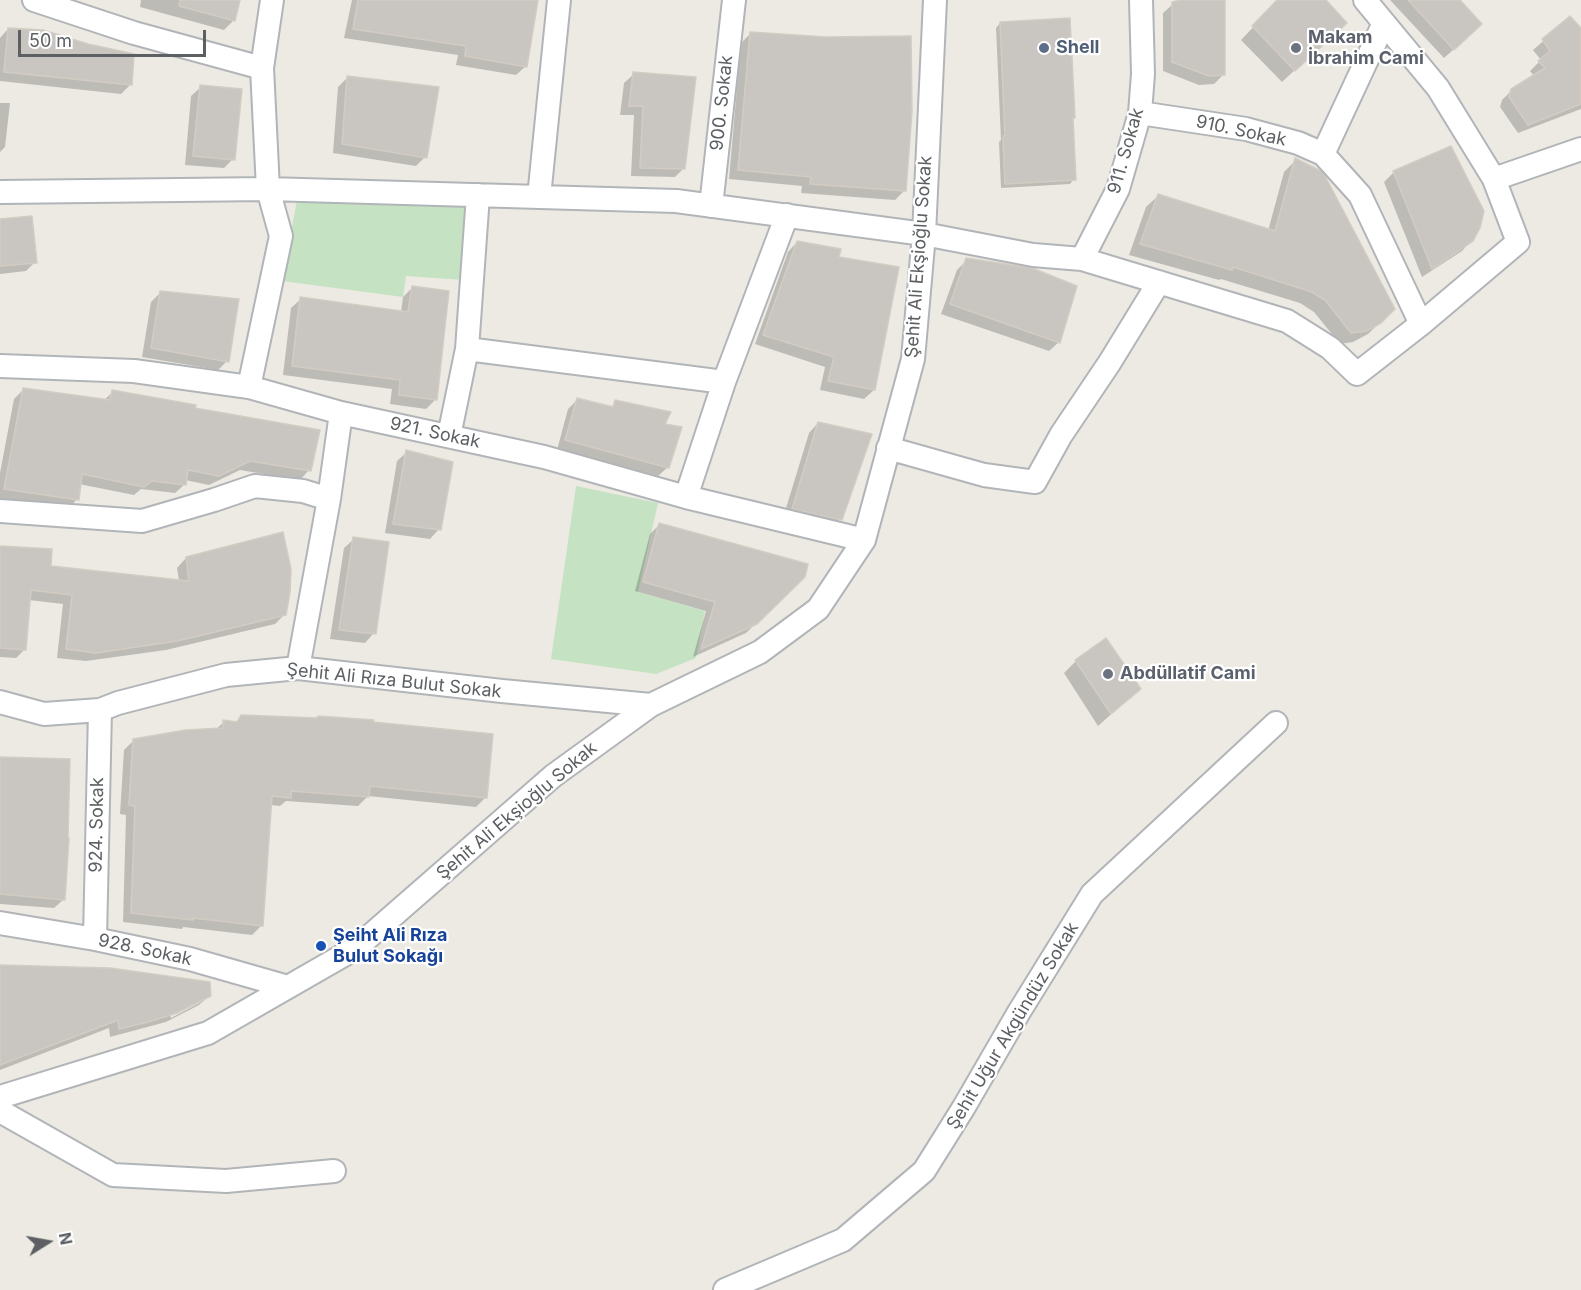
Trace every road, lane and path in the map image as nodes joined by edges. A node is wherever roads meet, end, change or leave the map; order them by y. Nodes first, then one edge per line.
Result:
1 (33, 0) edge
2 (272, 0) edge
3 (559, 0) edge
4 (734, 0) edge
5 (935, 0) edge
6 (1141, 0) edge
7 (1365, 0) edge
8 (1384, 23) junction
9 (262, 68) junction
10 (1140, 113) junction
11 (1581, 150) edge
12 (1323, 154) junction
13 (1494, 179) junction
14 (268, 189) junction
15 (0, 192) edge
16 (478, 195) junction
17 (539, 197) junction
18 (711, 206) junction
19 (786, 215) junction
20 (924, 234) junction
21 (1082, 259) junction
22 (1159, 282) junction
23 (1421, 324) junction
24 (467, 348) junction
25 (0, 366) edge
26 (724, 382) junction
27 (249, 387) junction
28 (341, 413) junction
29 (449, 436) junction
30 (888, 448) junction
31 (686, 496) junction
32 (329, 500) junction
33 (0, 511) edge
34 (864, 540) junction
35 (298, 668) junction
36 (0, 702) edge
37 (651, 705) junction
38 (100, 710) junction
39 (1276, 723) dead end
40 (0, 923) edge
41 (95, 939) junction
42 (288, 987) junction
43 (0, 1097) edge
44 (0, 1111) edge
45 (334, 1171) dead end
46 (725, 1290) edge

1 - 9 street
2 - 9 street
3 - 17 street
4 - 18 street, 900. Sokak
5 - 20 street, Şehit Ali Ekşioğlu Sokak
6 - 10 street, 911. Sokak
7 - 8 street
8 - 12 street
8 - 13 street
9 - 14 street
10 - 12 street, 910. Sokak
10 - 21 street, 911. Sokak
11 - 13 street
12 - 23 street, 910. Sokak
13 - 23 street
14 - 15 street
14 - 16 street
14 - 27 street
16 - 17 street
16 - 24 street
17 - 18 street
18 - 19 street
19 - 20 street
19 - 26 street
20 - 21 street
20 - 30 street, Şehit Ali Ekşioğlu Sokak
21 - 22 street
22 - 23 street
22 - 30 street
24 - 26 street
24 - 29 street
25 - 27 street, 921. Sokak
26 - 31 street
27 - 28 street, 921. Sokak
28 - 29 street, 921. Sokak
28 - 32 street
29 - 31 street, 921. Sokak
30 - 34 street, Şehit Ali Ekşioğlu Sokak
31 - 34 street, 921. Sokak
32 - 33 street
32 - 35 street
34 - 37 street, Şehit Ali Ekşioğlu Sokak
35 - 37 street, Şehit Ali Rıza Bulut Sokak
35 - 38 street, Şehit Ali Rıza Bulut Sokak
36 - 38 street, Şehit Ali Rıza Bulut Sokak
37 - 42 street, Şehit Ali Ekşioğlu Sokak
38 - 41 street, 924. Sokak
39 - 46 street, Şehit Uğur Akgündüz Sokak
40 - 41 street, 928. Sokak
41 - 42 street, 928. Sokak
42 - 43 street, Şehit Ali Ekşioğlu Sokak
44 - 45 street

